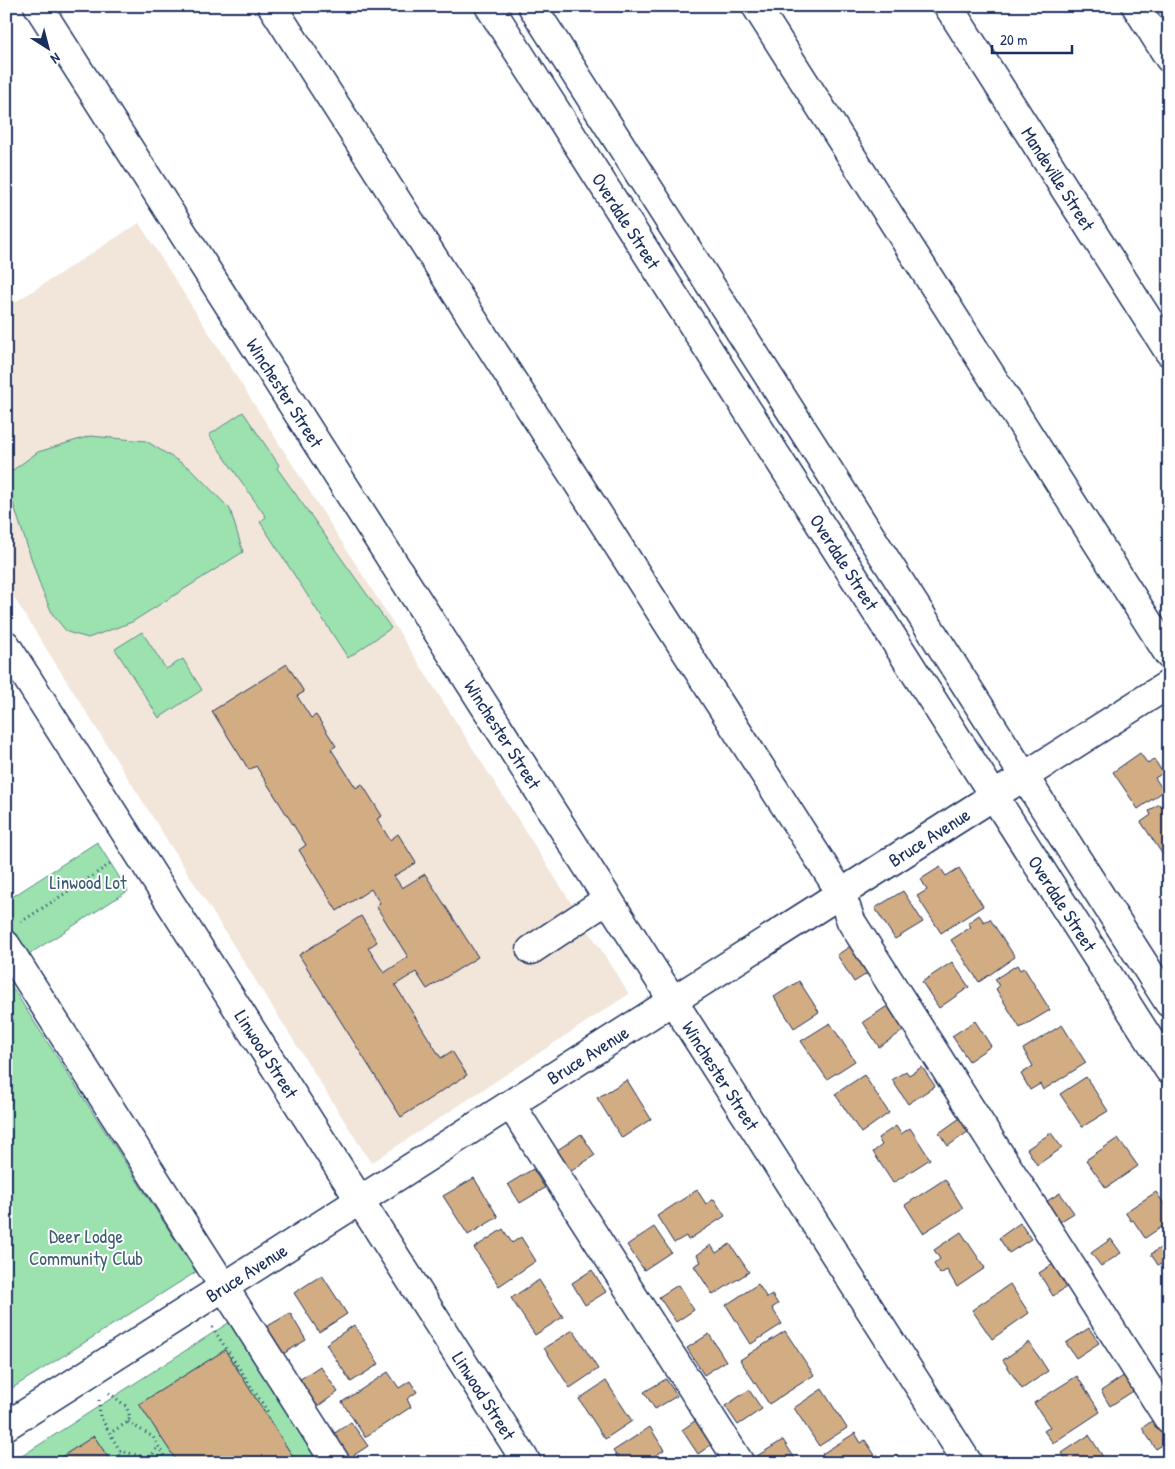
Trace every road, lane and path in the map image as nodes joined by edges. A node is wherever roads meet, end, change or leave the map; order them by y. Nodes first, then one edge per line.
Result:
1 (38, 6) edge
2 (272, 6) edge
3 (489, 6) edge
4 (532, 6) edge
5 (756, 6) edge
6 (948, 6) edge
7 (1136, 6) edge
8 (550, 35) junction
9 (520, 54) junction
10 (1169, 58) edge
11 (1169, 352) edge
12 (6, 645) edge
13 (1169, 655) edge
14 (1169, 684) edge
15 (1024, 776) junction
16 (994, 796) junction
17 (114, 861) dead end
18 (841, 893) junction
19 (608, 899) junction
20 (10, 936) edge
21 (531, 950) dead end
22 (673, 1000) junction
23 (1169, 1003) edge
24 (1169, 1070) edge
25 (511, 1105) junction
26 (359, 1201) junction
27 (224, 1286) junction
28 (212, 1327) dead end
29 (108, 1393) dead end
30 (99, 1399) dead end
31 (268, 1412) dead end
32 (1169, 1420) edge
33 (128, 1422) junction
34 (6, 1426) edge
35 (110, 1433) junction
36 (158, 1446) junction
37 (120, 1451) junction
38 (150, 1458) junction
39 (118, 1463) edge
40 (155, 1463) edge
41 (168, 1463) edge
42 (336, 1463) edge
43 (527, 1463) edge
44 (740, 1463) edge
45 (968, 1463) edge

1 - 19 street, Winchester Street
2 - 18 street
3 - 9 street, Overdale Street
4 - 8 street, Overdale Street
5 - 13 street
6 - 11 street, Mandeville Street
7 - 10 street
8 - 9 street
8 - 15 street, Overdale Street
9 - 16 street, Overdale Street
12 - 26 street, Linwood Street
14 - 15 street, Bruce Avenue
15 - 16 street, Bruce Avenue
15 - 23 street, Overdale Street
16 - 18 street, Bruce Avenue
16 - 24 street, Overdale Street
17 - 20 path
18 - 22 street, Bruce Avenue
18 - 32 street
19 - 21 street
19 - 22 street, Winchester Street
20 - 27 street
22 - 25 street, Bruce Avenue
22 - 45 street, Winchester Street
25 - 26 street, Bruce Avenue
25 - 44 street
26 - 27 street, Bruce Avenue
26 - 43 street, Linwood Street
27 - 34 street, Bruce Avenue
27 - 42 street
28 - 31 path
29 - 33 path
30 - 35 path
33 - 35 path
33 - 36 path
35 - 37 path
36 - 38 path
36 - 41 path
37 - 38 path
37 - 39 path
38 - 40 path

